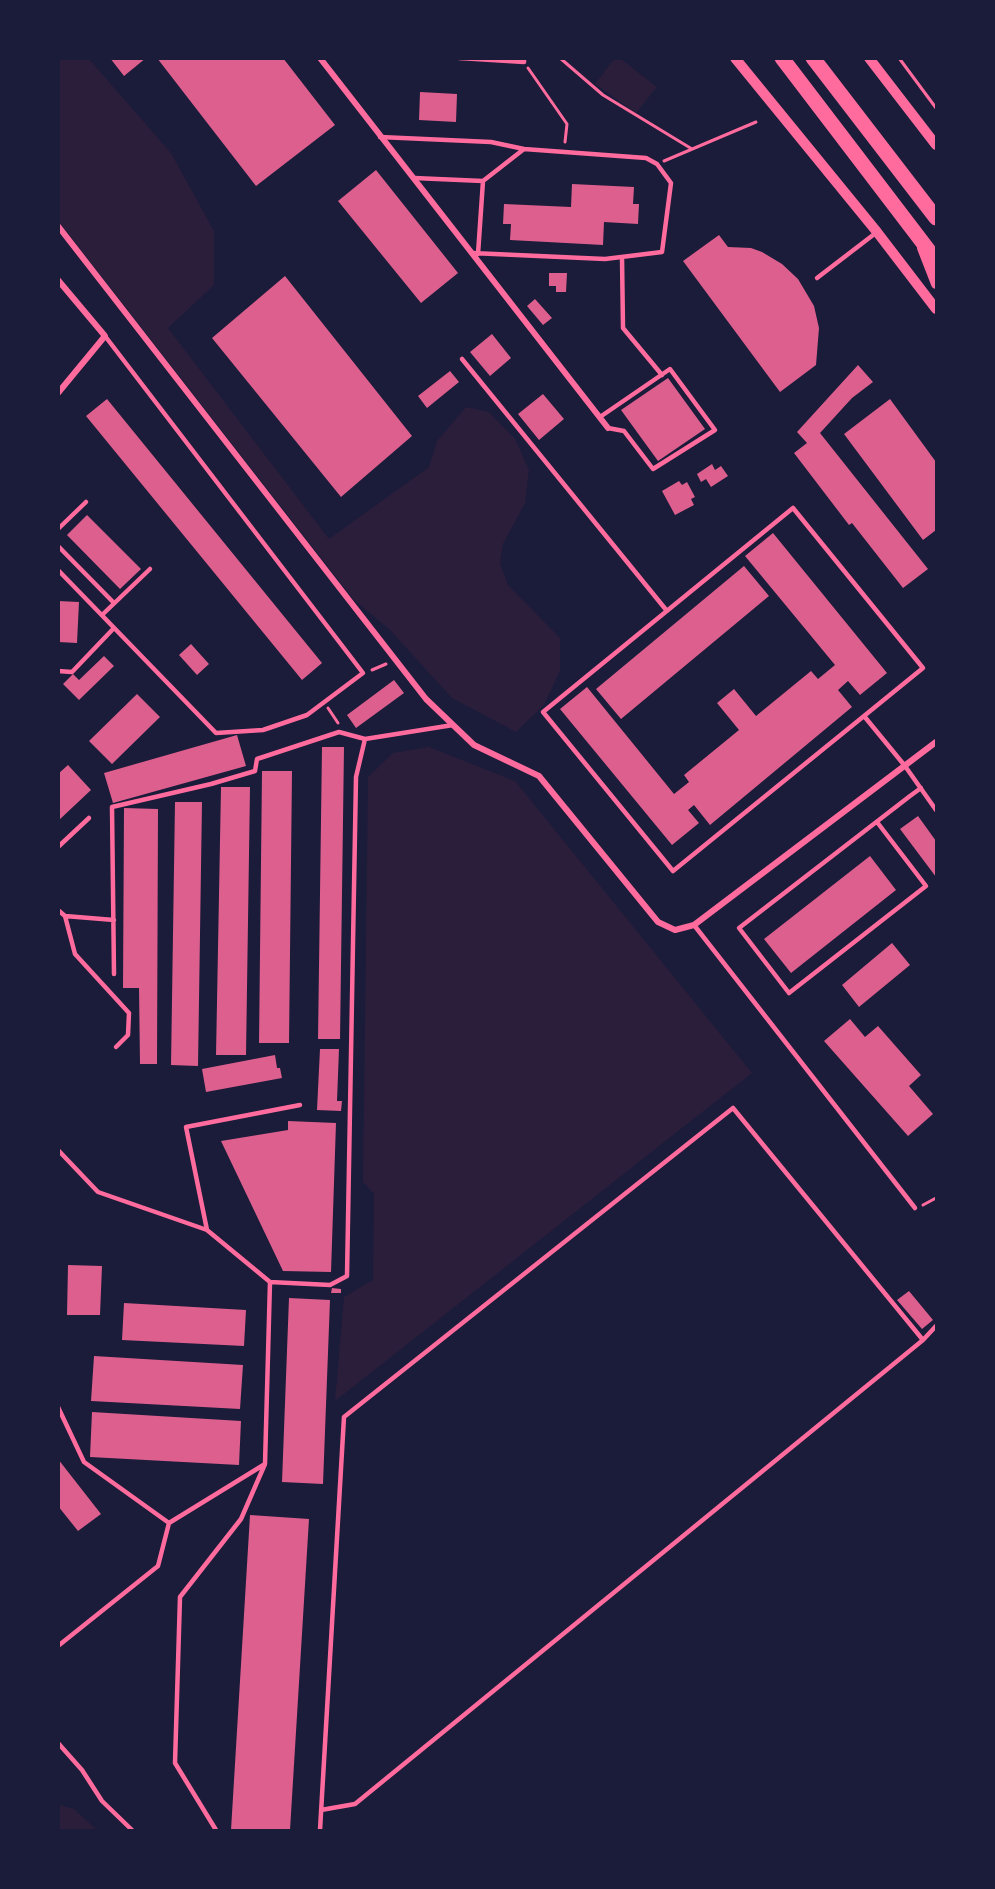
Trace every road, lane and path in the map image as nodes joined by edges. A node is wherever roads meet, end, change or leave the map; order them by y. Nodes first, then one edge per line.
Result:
1 (320, 58) edge
2 (459, 58) edge
3 (560, 58) edge
4 (735, 58) edge
5 (782, 58) edge
6 (813, 58) edge
7 (869, 58) edge
8 (899, 58) edge
9 (524, 60) edge
10 (936, 108) edge
11 (756, 122) dead end
12 (380, 137) junction
13 (936, 146) edge
14 (524, 149) junction
15 (692, 149) junction
16 (563, 152) junction
17 (657, 164) junction
18 (414, 178) junction
19 (483, 180) junction
20 (936, 218) edge
21 (58, 226) edge
22 (877, 232) junction
23 (916, 234) junction
24 (475, 253) junction
25 (622, 257) junction
26 (936, 260) edge
27 (817, 278) dead end
28 (58, 280) edge
29 (936, 284) edge
30 (936, 309) edge
31 (105, 336) junction
32 (462, 358) dead end
33 (662, 375) junction
34 (58, 393) edge
35 (600, 417) junction
36 (608, 428) joint
37 (86, 502) dead end
38 (58, 529) edge
39 (58, 546) edge
40 (150, 569) dead end
41 (58, 570) edge
42 (114, 603) junction
43 (667, 611) junction
44 (102, 615) junction
45 (114, 628) junction
46 (396, 660) junction
47 (58, 671) edge
48 (363, 673) junction
49 (324, 702) junction
50 (864, 716) junction
51 (453, 725) junction
52 (344, 733) junction
53 (365, 739) junction
54 (936, 742) edge
55 (905, 766) junction
56 (921, 788) junction
57 (936, 810) edge
58 (89, 818) dead end
59 (877, 822) junction
60 (58, 847) edge
61 (58, 910) edge
62 (65, 916) junction
63 (114, 920) junction
64 (694, 926) junction
65 (114, 974) dead end
66 (116, 1047) dead end
67 (300, 1105) dead end
68 (58, 1149) edge
69 (936, 1198) edge
70 (915, 1208) joint
71 (207, 1230) junction
72 (270, 1282) junction
73 (936, 1326) edge
74 (922, 1340) junction
75 (58, 1407) edge
76 (265, 1464) junction
77 (169, 1522) junction
78 (58, 1646) edge
79 (58, 1743) edge
80 (321, 1810) junction
81 (132, 1830) edge
82 (216, 1830) edge
83 (320, 1830) edge

1 - 12 street
2 - 9 lane
3 - 15 path
4 - 22 street
5 - 23 main road
6 - 20 main road
7 - 13 street
8 - 10 path
9 - 16 path
11 - 15 path
12 - 14 lane
12 - 18 street
14 - 16 lane
14 - 19 lane
15 - 17 path
16 - 17 lane
17 - 25 lane
18 - 19 lane
18 - 24 street
19 - 24 lane
21 - 46 street
22 - 27 lane
22 - 30 street
23 - 26 main road
23 - 29 street
24 - 25 lane
24 - 35 street
25 - 33 lane
28 - 31 street
31 - 34 street
31 - 48 lane
32 - 43 lane
33 - 35 lane
33 - 36 lane
35 - 36 street
37 - 38 lane
39 - 42 lane
40 - 42 lane
41 - 44 lane
42 - 44 lane
43 - 50 lane
43 - 50 lane
44 - 45 lane
45 - 47 lane
45 - 49 lane
46 - 48 path
46 - 51 street
48 - 49 lane
49 - 52 path
50 - 55 lane
51 - 53 lane
51 - 64 street
52 - 53 lane
52 - 63 lane
53 - 72 lane
54 - 55 street
55 - 56 lane
55 - 64 street
56 - 57 lane
56 - 59 lane
58 - 60 lane
59 - 59 lane
61 - 62 lane
62 - 63 lane
62 - 66 lane
63 - 65 lane
64 - 70 lane
67 - 71 lane
68 - 71 lane
69 - 70 path
71 - 72 lane
72 - 76 lane
73 - 74 lane
74 - 80 lane
74 - 80 lane
75 - 77 lane
76 - 77 lane
76 - 82 lane
77 - 78 lane
79 - 81 lane
80 - 83 lane

